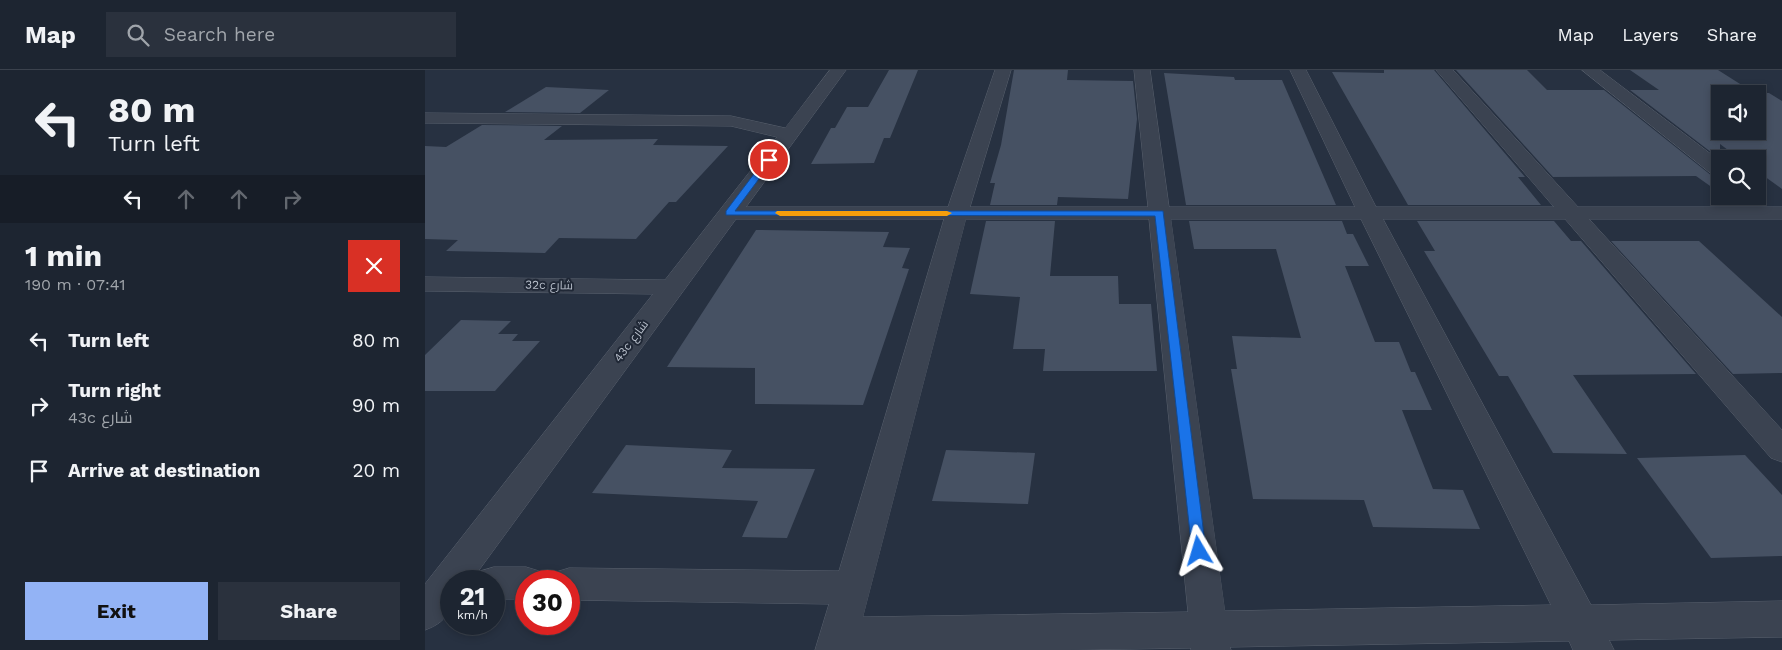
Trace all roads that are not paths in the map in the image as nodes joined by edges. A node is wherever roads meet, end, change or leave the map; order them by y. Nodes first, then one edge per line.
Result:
1 (838, 70) edge
2 (1003, 70) edge
3 (1142, 70) edge
4 (1298, 70) edge
5 (1444, 70) edge
6 (1590, 70) edge
7 (790, 115) junction
8 (425, 118) edge
9 (731, 121) junction
10 (1711, 164) edge
11 (1765, 205) edge
12 (729, 213) junction
13 (957, 213) junction
14 (1159, 213) junction
15 (1369, 213) junction
16 (1570, 213) junction
17 (1779, 215) edge
18 (425, 284) edge
19 (673, 286) junction
20 (1782, 450) edge
21 (459, 570) edge
22 (580, 584) edge
23 (853, 588) junction
24 (440, 594) edge
25 (425, 613) edge
26 (1782, 619) edge
27 (1587, 637) edge
28 (1210, 640) edge
29 (837, 643) edge

1 - 7 street, 43c شارع
2 - 13 street
3 - 14 street
4 - 15 street
5 - 16 street
6 - 10 street
7 - 9 street
7 - 9 street
7 - 12 street, 43c شارع
8 - 9 street
11 - 17 street
12 - 13 street
12 - 19 street, 43c شارع
13 - 14 street
13 - 23 street
14 - 15 street
14 - 28 street
15 - 16 street
15 - 27 street
16 - 17 street
16 - 20 street
18 - 19 street, 32c شارع
19 - 21 street, 43c شارع
22 - 23 street
23 - 29 street
24 - 25 street, 43c شارع
26 - 27 street
27 - 28 street
28 - 29 street

